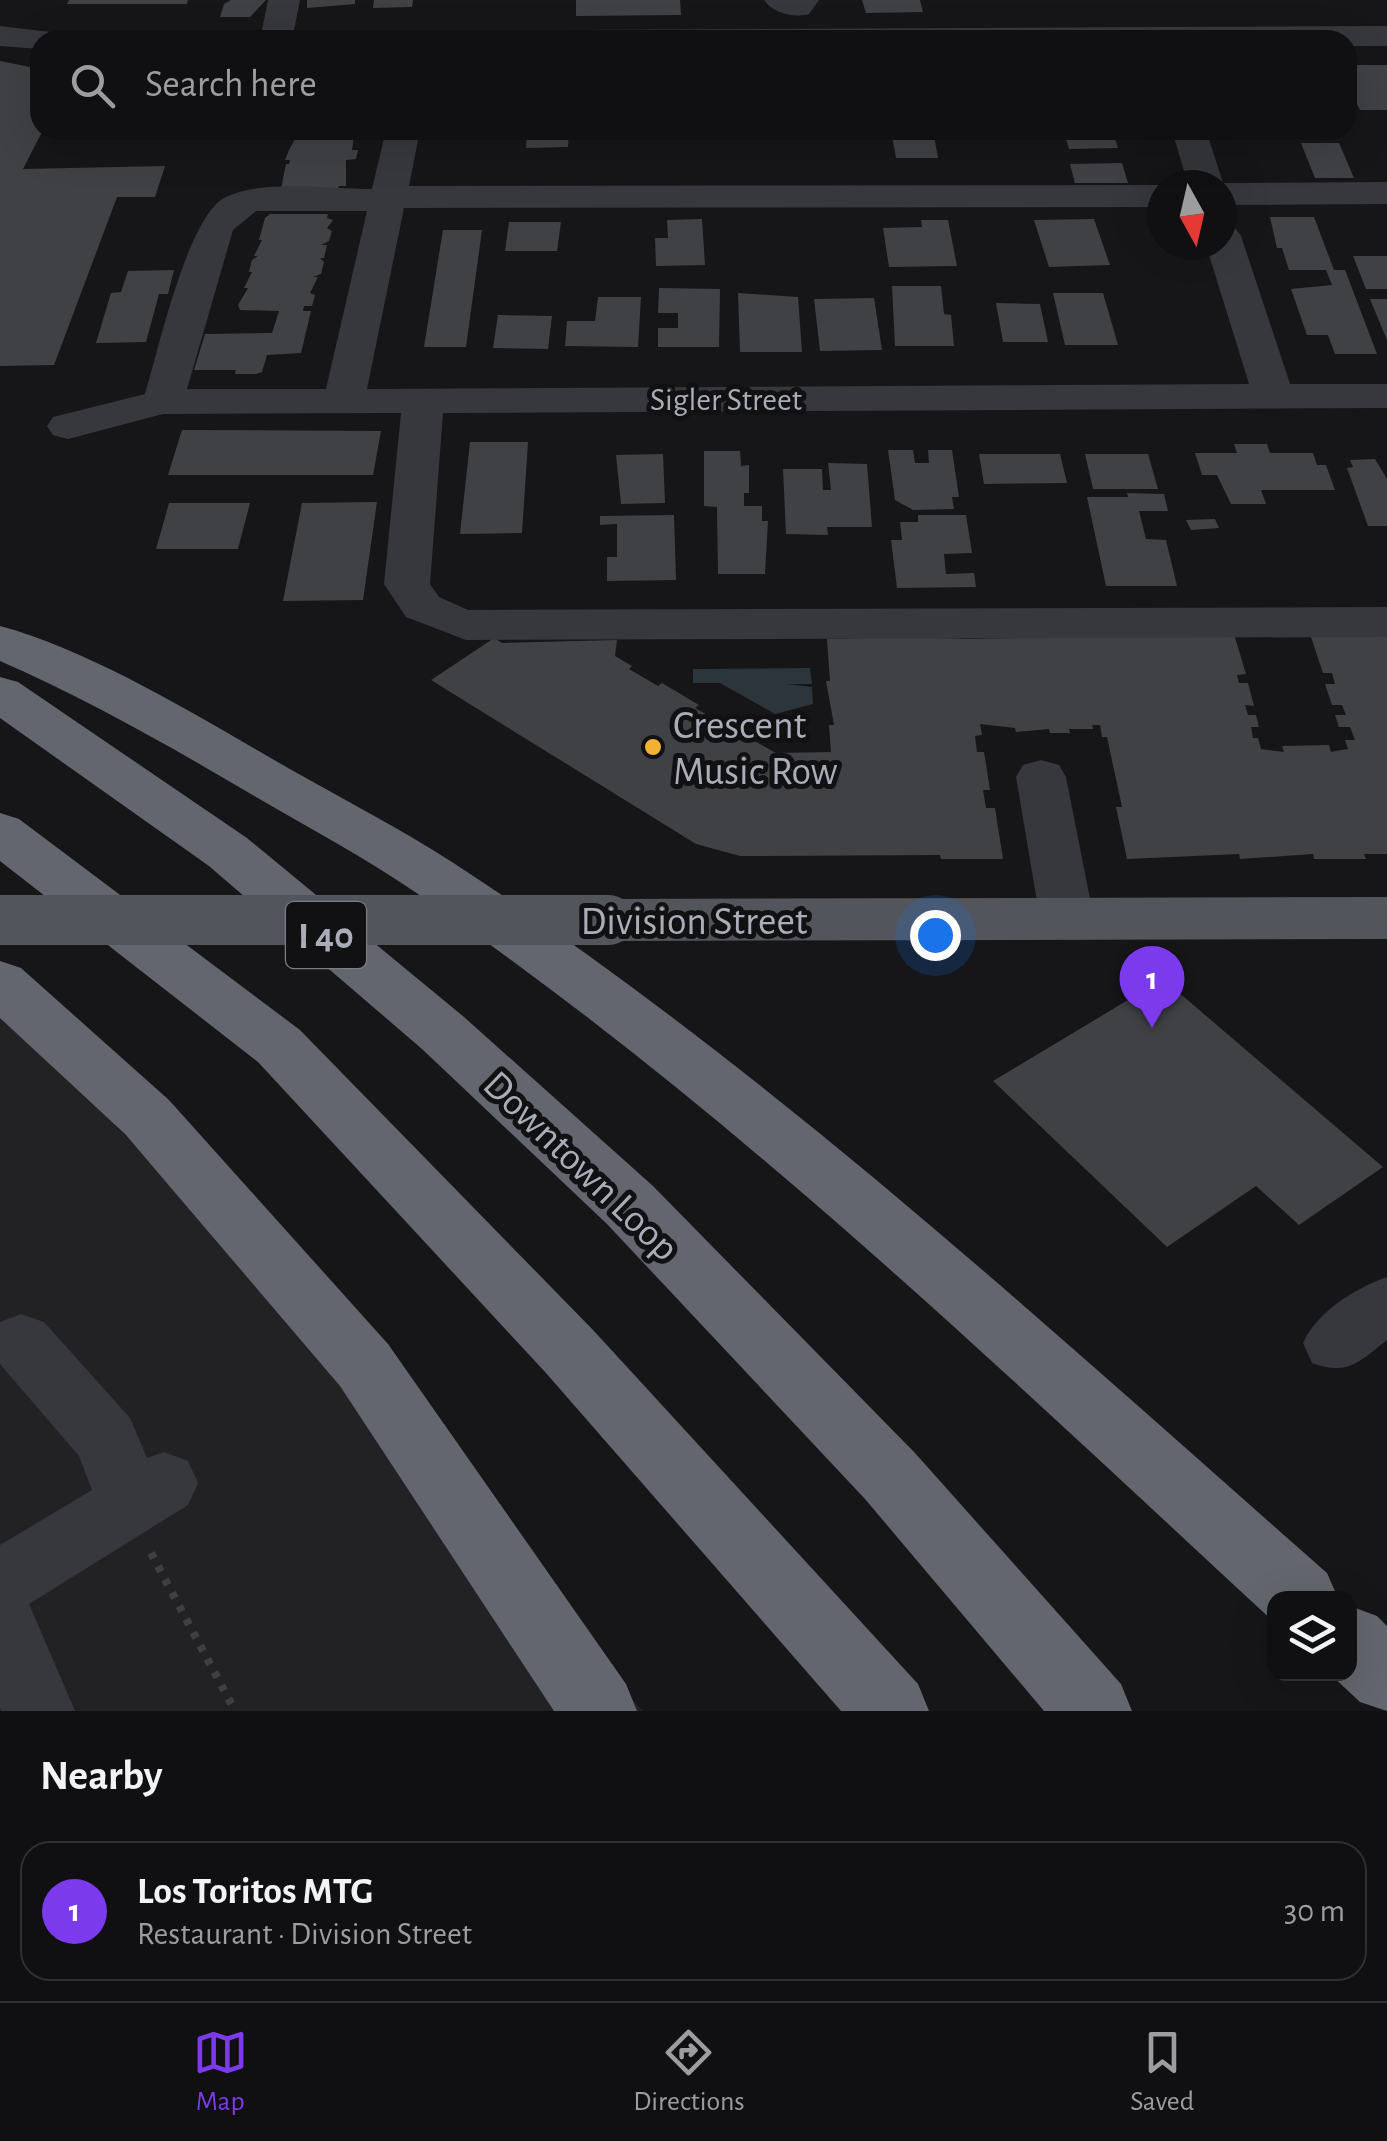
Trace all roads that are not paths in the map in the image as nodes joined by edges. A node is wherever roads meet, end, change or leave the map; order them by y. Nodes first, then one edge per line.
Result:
1 (284, 0) edge
2 (796, 12) edge
3 (1157, 29) edge
4 (278, 30) edge
5 (556, 30) edge
6 (1190, 30) edge
7 (1357, 35) edge
8 (0, 36) edge
9 (1387, 36) edge
10 (30, 38) edge
11 (402, 140) edge
12 (1192, 140) edge
13 (1201, 170) edge
14 (1237, 194) edge
15 (1387, 194) edge
16 (1147, 196) edge
17 (388, 199) junction
18 (1230, 260) edge
19 (1272, 396) junction
20 (1387, 396) edge
21 (344, 401) junction
22 (424, 401) junction
23 (163, 402) junction
24 (68, 426) dead end
25 (1387, 622) edge
26 (0, 642) edge
27 (0, 694) edge
28 (1041, 777) dead end
29 (0, 832) edge
30 (1387, 918) edge
31 (1066, 919) junction
32 (0, 920) edge
33 (0, 983) edge
34 (1387, 1304) edge
35 (20, 1342) dead end
36 (1334, 1343) dead end
37 (0, 1584) edge
38 (1293, 1591) edge
39 (0, 1618) edge
40 (1357, 1648) edge
41 (1387, 1676) edge
42 (38, 1711) edge
43 (599, 1711) edge
44 (890, 1711) edge
45 (1094, 1711) edge

1 - 4 street
2 - 3 street
2 - 5 street
3 - 6 street
7 - 9 street
8 - 10 street
11 - 17 street
12 - 13 street
14 - 15 street
16 - 17 street
17 - 21 street
17 - 23 street
18 - 19 street
19 - 20 street, Sigler Street
19 - 22 street, Sigler Street
21 - 22 street, Sigler Street
21 - 23 street, Sigler Street
22 - 25 street
23 - 24 street, Sigler Street
26 - 38 highway
27 - 45 highway, Downtown Loop / I 40
28 - 31 street
29 - 44 highway
30 - 31 main road, Division Street
31 - 32 main road, Division Street, bridge
33 - 43 highway
34 - 36 street
35 - 37 street
39 - 42 street
40 - 41 highway

